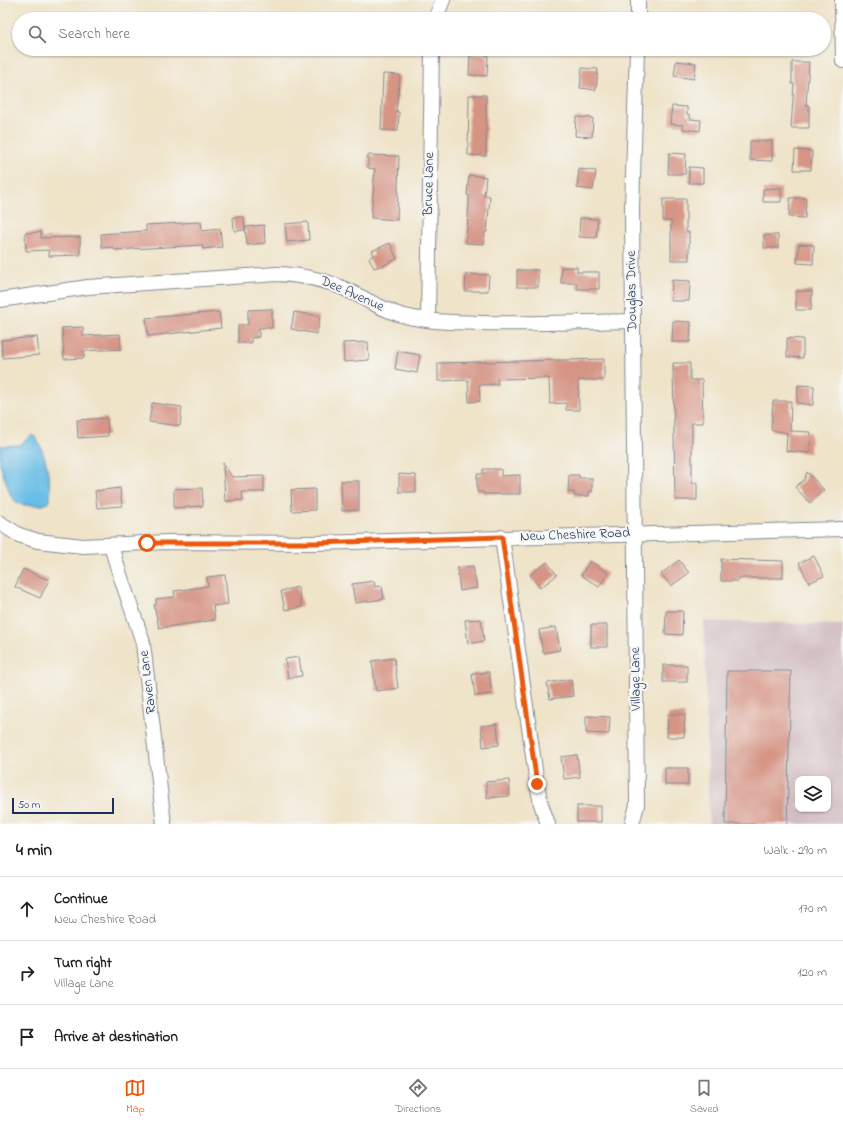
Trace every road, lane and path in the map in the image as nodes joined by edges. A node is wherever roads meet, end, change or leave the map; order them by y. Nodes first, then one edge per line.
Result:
1 (444, 0) edge
2 (638, 0) edge
3 (842, 0) edge
4 (438, 12) edge
5 (638, 12) edge
6 (432, 56) edge
7 (637, 56) edge
8 (843, 61) edge
9 (0, 300) edge
10 (428, 320) junction
11 (633, 321) junction
12 (0, 523) edge
13 (843, 529) edge
14 (635, 533) junction
15 (502, 537) junction
16 (111, 545) junction
17 (164, 824) edge
18 (548, 824) edge
19 (632, 824) edge

1 - 4 street
2 - 5 street
3 - 8 street
6 - 10 street, Bruce Lane
7 - 11 street, Douglas Drive
9 - 10 street, Dee Avenue
10 - 11 street, Dee Avenue
11 - 14 street, Douglas Drive
12 - 16 street, New Cheshire Road
13 - 14 street, New Cheshire Road
14 - 15 street, New Cheshire Road
14 - 19 street, Village Lane
15 - 16 street, New Cheshire Road
15 - 18 street
16 - 17 street, Raven Lane

